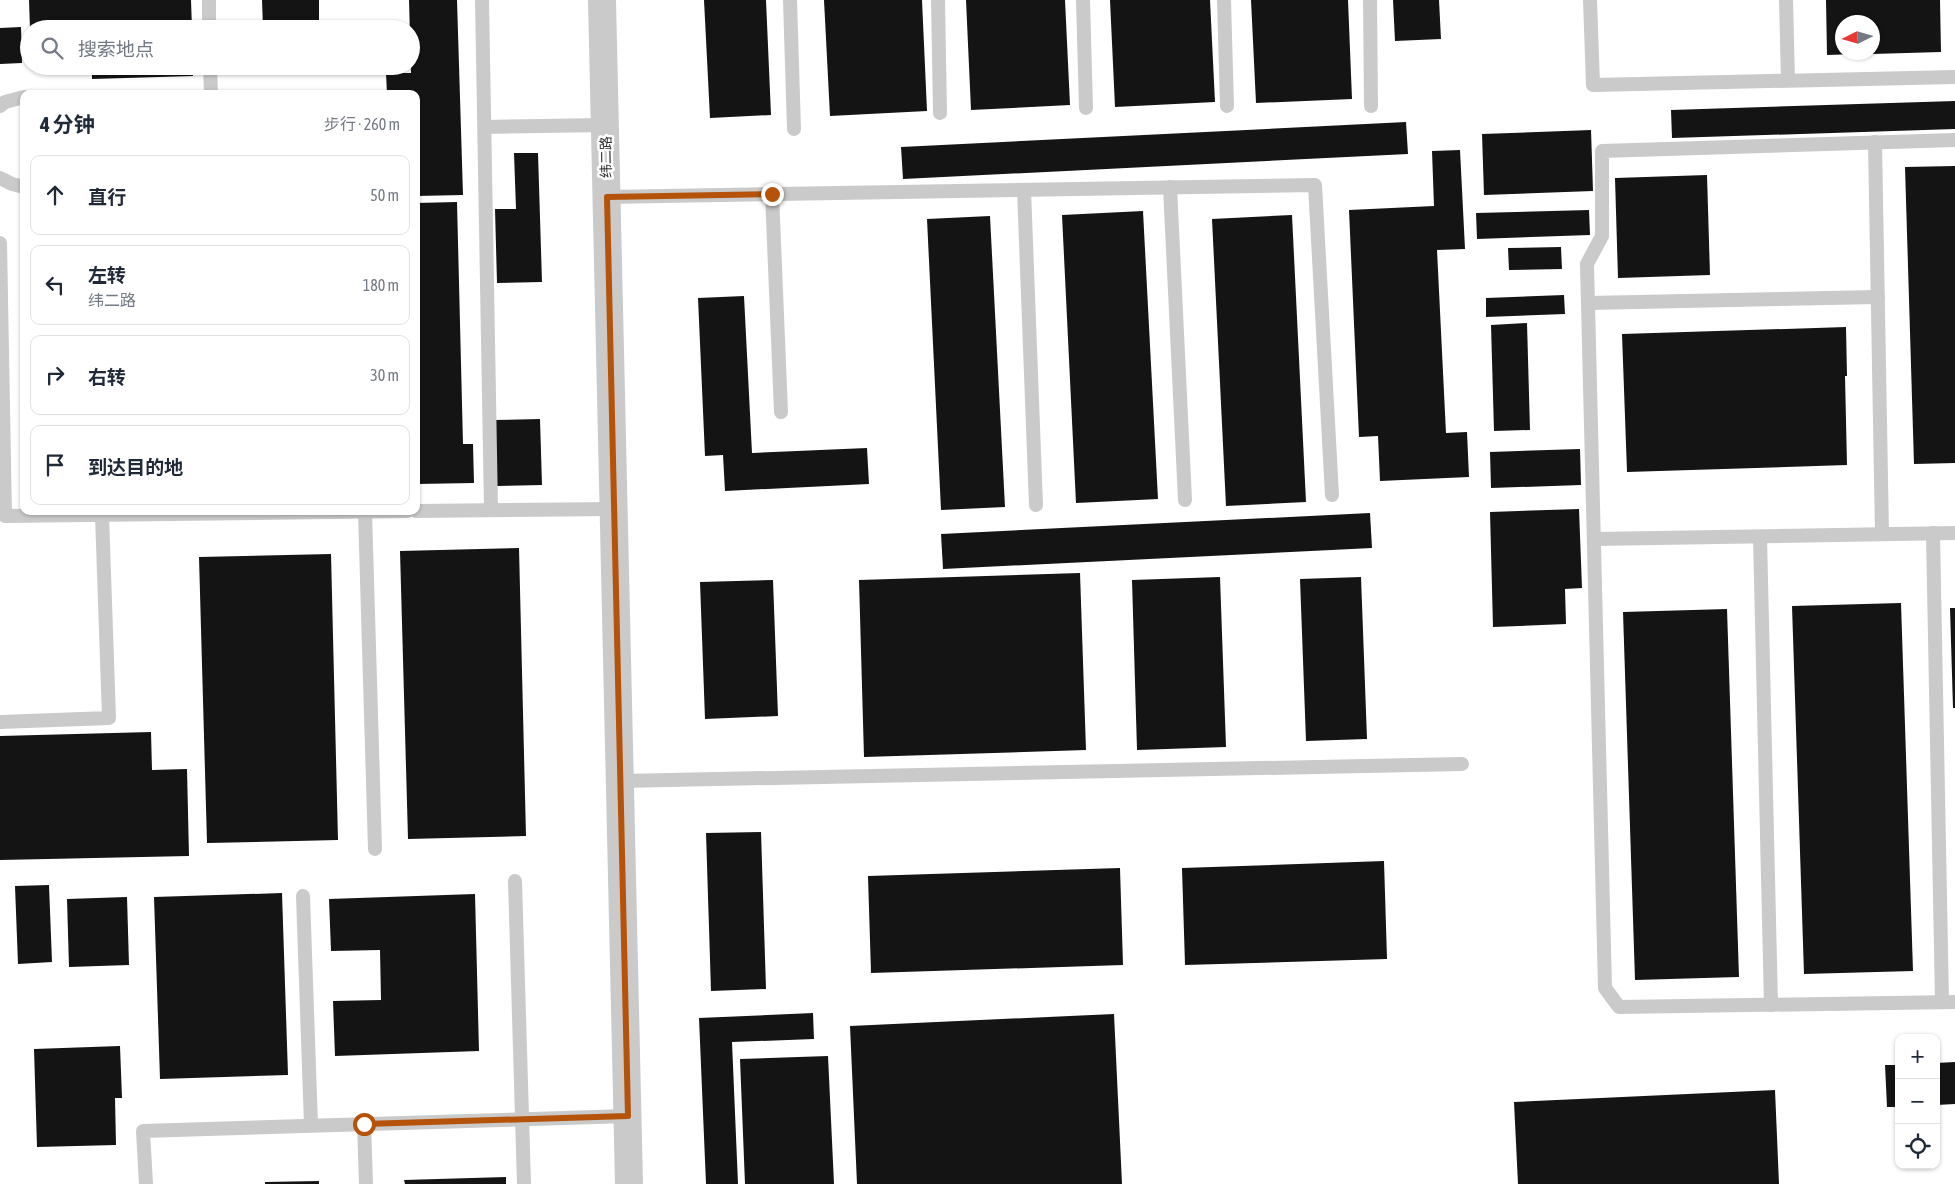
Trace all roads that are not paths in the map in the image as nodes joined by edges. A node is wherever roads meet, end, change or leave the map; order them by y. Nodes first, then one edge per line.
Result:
1 (209, 0) edge
2 (482, 0) edge
3 (602, 0) edge
4 (790, 0) edge
5 (938, 0) edge
6 (1083, 0) edge
7 (1224, 0) edge
8 (1370, 0) edge
9 (1590, 0) edge
10 (1786, 0) edge
11 (210, 20) edge
12 (210, 75) edge
13 (1955, 77) edge
14 (1788, 80) junction
15 (211, 90) edge
16 (20, 98) edge
17 (0, 106) edge
18 (1227, 106) dead end
19 (1371, 106) dead end
20 (1086, 108) dead end
21 (940, 113) dead end
22 (605, 125) junction
23 (485, 127) junction
24 (794, 129) dead end
25 (1955, 140) edge
26 (1875, 142) junction
27 (0, 178) edge
28 (20, 185) edge
29 (1170, 187) junction
30 (1024, 190) junction
31 (772, 194) junction
32 (607, 197) junction
33 (0, 243) edge
34 (1878, 298) junction
35 (1588, 303) junction
36 (781, 412) dead end
37 (1332, 495) dead end
38 (1185, 500) dead end
39 (1036, 505) dead end
40 (614, 509) junction
41 (491, 510) junction
42 (420, 511) edge
43 (102, 515) joint
44 (365, 515) edge
45 (1933, 533) junction
46 (1955, 533) edge
47 (1882, 534) junction
48 (1760, 537) junction
49 (1594, 540) junction
50 (0, 722) edge
51 (1462, 764) dead end
52 (621, 781) junction
53 (375, 849) dead end
54 (515, 881) dead end
55 (302, 896) dead end
56 (1949, 1002) edge
57 (1771, 1005) junction
58 (628, 1116) junction
59 (523, 1119) junction
60 (364, 1124) junction
61 (311, 1126) junction
62 (146, 1184) edge
63 (366, 1184) edge
64 (524, 1184) edge
65 (629, 1184) edge

1 - 11 lane
2 - 23 lane
3 - 22 street, 纬二路
4 - 24 lane
5 - 21 lane
6 - 20 lane
7 - 18 lane
8 - 19 lane
9 - 14 lane
10 - 14 lane
12 - 15 lane
13 - 14 lane
16 - 17 lane
22 - 23 lane
22 - 32 street, 纬二路
23 - 41 lane
25 - 26 lane
26 - 34 lane
26 - 35 lane
27 - 28 lane
29 - 30 lane
29 - 37 lane
29 - 38 lane
30 - 31 lane
30 - 39 lane
31 - 32 lane
31 - 36 lane
32 - 40 street, 纬二路
33 - 43 lane
34 - 35 lane
34 - 47 lane
35 - 49 lane
40 - 41 lane
40 - 52 street, 纬二路
41 - 42 lane
43 - 50 lane
44 - 53 lane
45 - 46 lane
45 - 47 lane
45 - 56 lane
47 - 48 lane
48 - 49 lane
48 - 57 lane
49 - 57 lane
51 - 52 lane
52 - 58 street, 纬二路
54 - 59 lane
55 - 61 lane
56 - 57 lane
58 - 59 lane
58 - 65 street, 纬二路
59 - 60 lane
59 - 64 lane
60 - 61 lane
60 - 63 lane
61 - 62 lane

